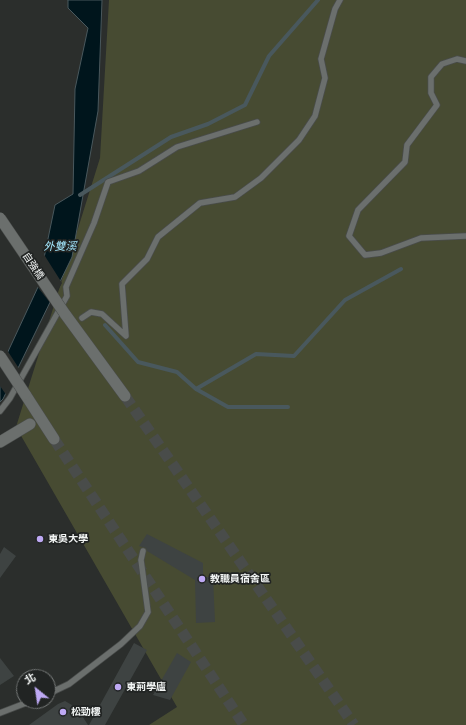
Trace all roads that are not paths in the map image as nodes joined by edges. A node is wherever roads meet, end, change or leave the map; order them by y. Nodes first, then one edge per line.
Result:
1 (340, 0) edge
2 (466, 61) edge
3 (257, 122) dead end
4 (0, 218) edge
5 (466, 236) edge
6 (82, 318) dead end
7 (0, 356) edge
8 (125, 396) tunnel mouth
9 (0, 411) edge
10 (30, 424) dead end
11 (54, 439) tunnel mouth
12 (0, 442) edge
13 (142, 551) dead end
14 (56, 690) edge
15 (16, 707) edge
16 (0, 713) edge

1 - 6 lane
2 - 5 lane
3 - 9 lane
4 - 8 main road, 自強橋, bridge
7 - 11 main road, bridge
10 - 12 main road
13 - 14 lane
15 - 16 lane

